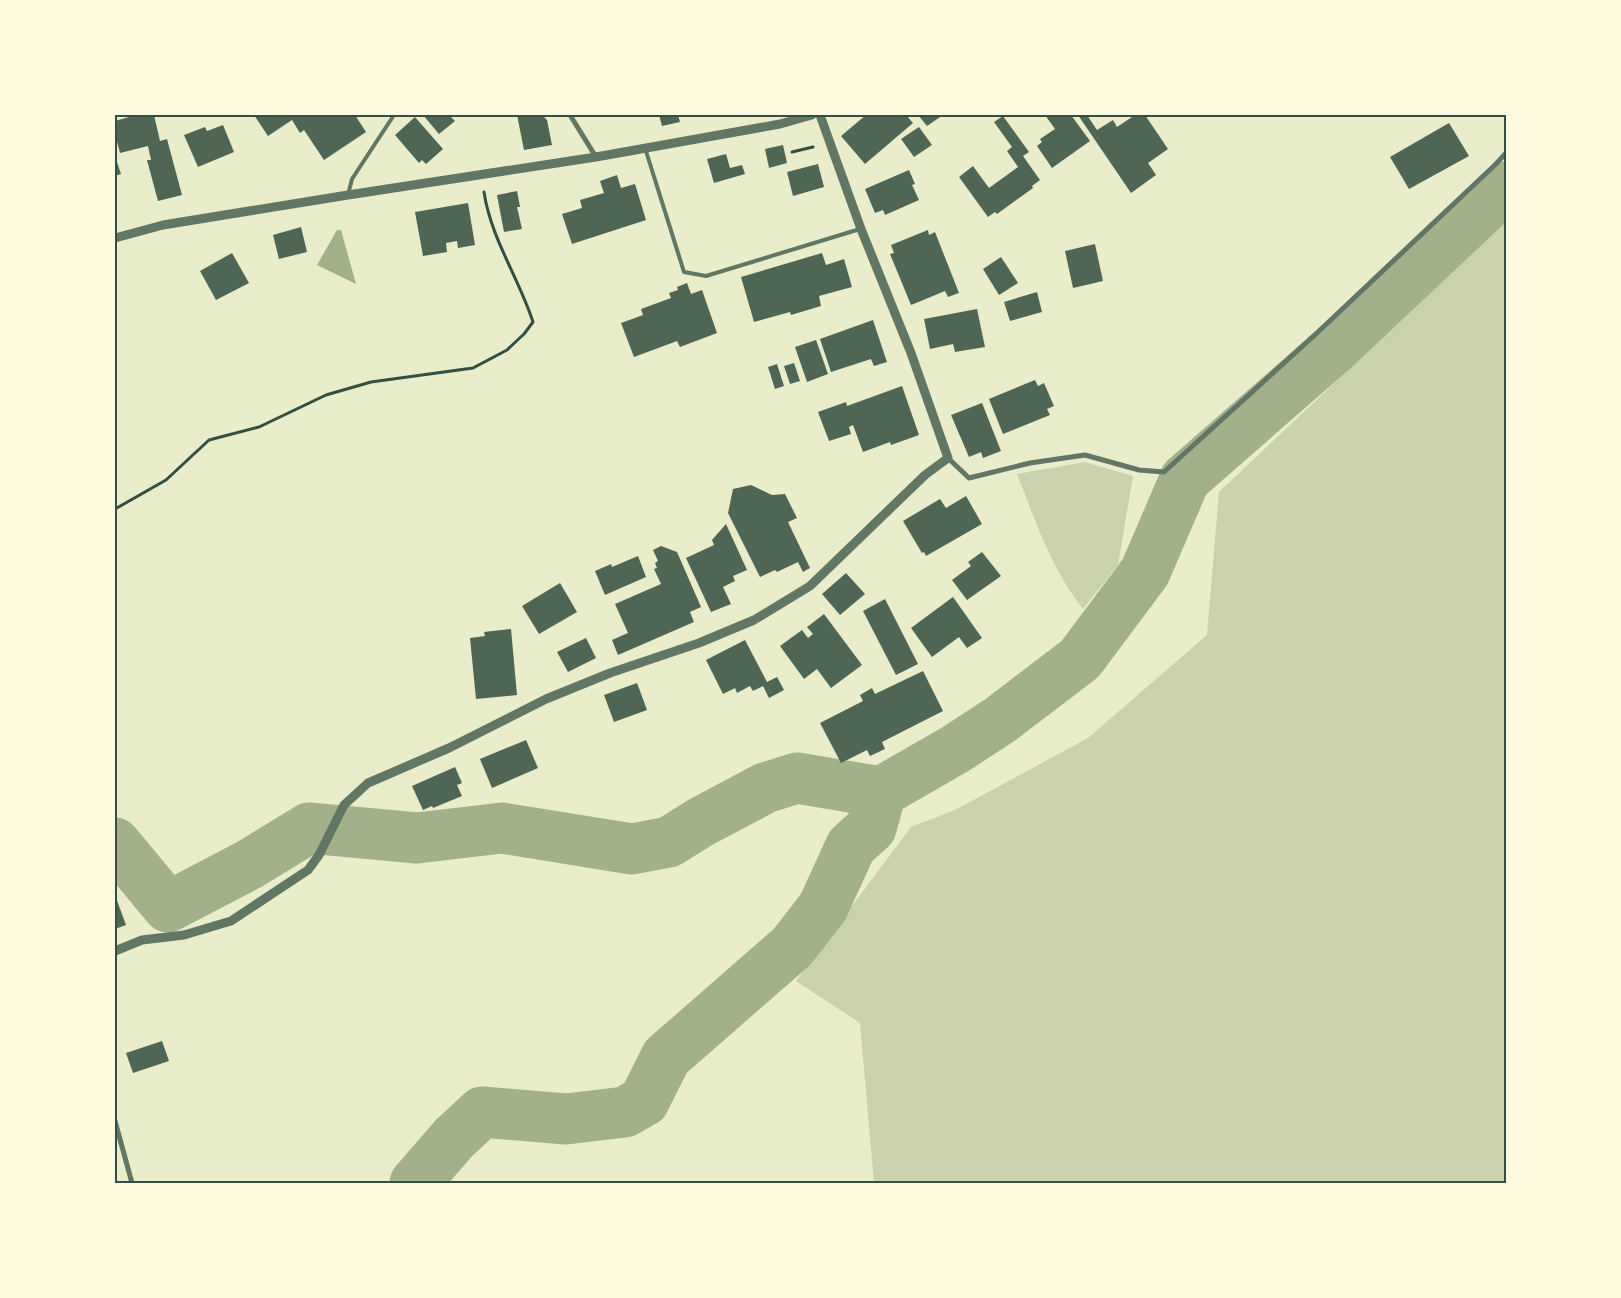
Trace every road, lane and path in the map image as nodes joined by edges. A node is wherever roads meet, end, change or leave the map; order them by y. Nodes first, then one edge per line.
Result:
1 (394, 115) edge
2 (570, 115) edge
3 (812, 115) edge
4 (820, 115) edge
5 (645, 148) junction
6 (1506, 152) edge
7 (596, 157) junction
8 (481, 175) junction
9 (348, 195) junction
10 (861, 229) junction
11 (115, 238) edge
12 (948, 458) junction
13 (115, 509) edge
14 (115, 951) edge
15 (115, 1121) edge
16 (132, 1183) edge

1 - 9 lane
2 - 7 street
3 - 5 street
4 - 10 street
5 - 7 street
5 - 10 lane
6 - 12 street
7 - 8 street
8 - 9 street
8 - 13 path
9 - 11 street
10 - 12 street
12 - 14 street
15 - 16 street

